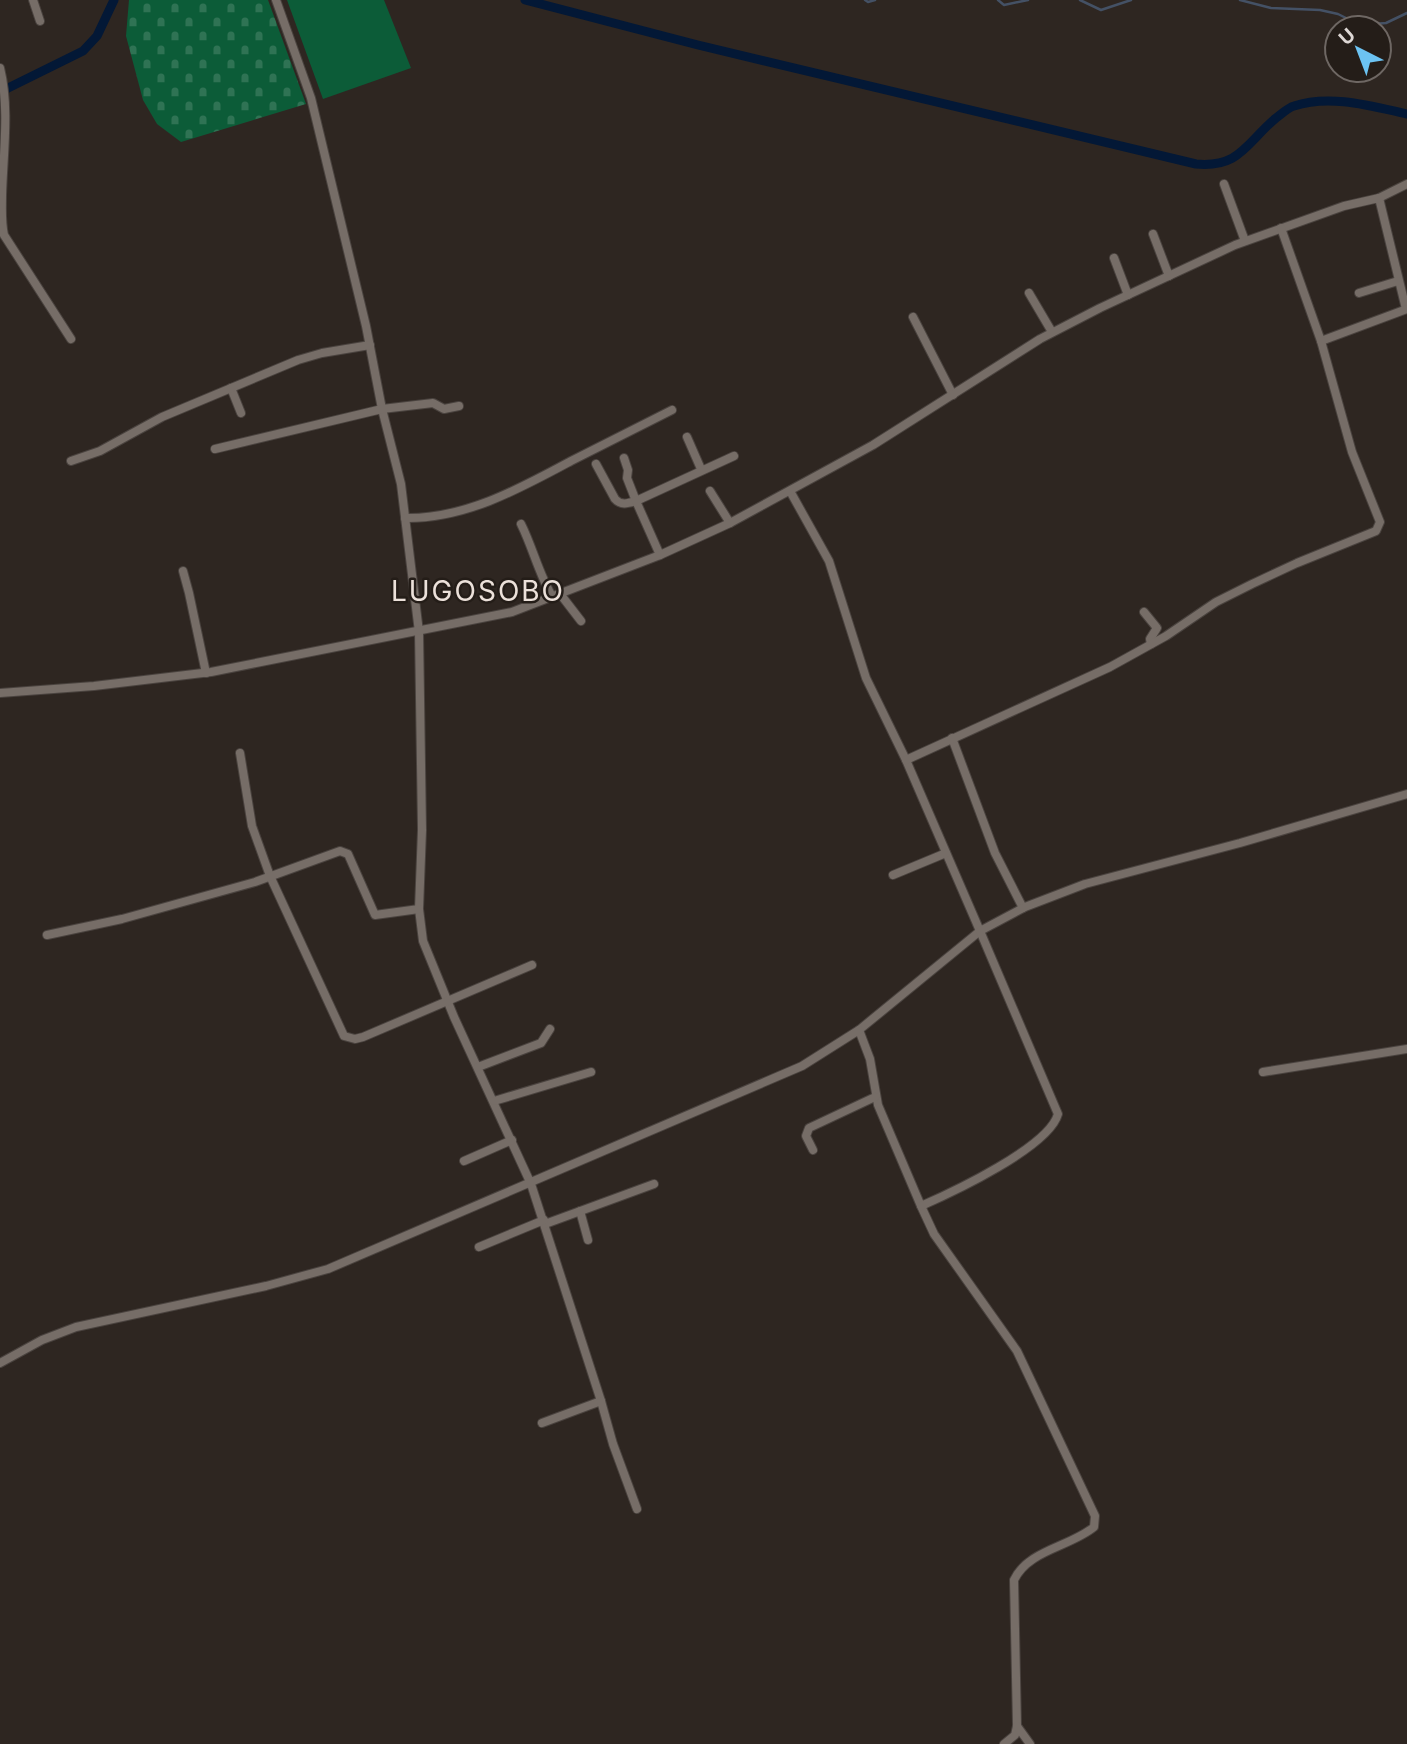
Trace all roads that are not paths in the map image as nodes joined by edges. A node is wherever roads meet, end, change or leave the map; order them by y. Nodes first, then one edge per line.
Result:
1 (33, 0) edge
2 (276, 0) edge
3 (40, 21) dead end
4 (0, 68) edge
5 (1224, 184) dead end
6 (1407, 184) edge
7 (1379, 198) junction
8 (1281, 228) junction
9 (1153, 234) dead end
10 (1245, 241) junction
11 (1114, 258) dead end
12 (1169, 276) junction
13 (1398, 281) junction
14 (1029, 293) dead end
15 (1359, 293) dead end
16 (1128, 295) junction
17 (1406, 309) edge
18 (913, 317) dead end
19 (1052, 332) junction
20 (71, 339) dead end
21 (1321, 341) junction
22 (370, 345) junction
23 (231, 388) junction
24 (953, 395) junction
25 (458, 406) dead end
26 (382, 409) junction
27 (672, 410) dead end
28 (241, 413) dead end
29 (687, 437) dead end
30 (215, 449) dead end
31 (734, 456) dead end
32 (624, 458) dead end
33 (71, 461) dead end
34 (596, 464) dead end
35 (701, 469) junction
36 (710, 491) dead end
37 (790, 491) junction
38 (636, 501) junction
39 (405, 518) junction
40 (730, 523) junction
41 (521, 524) dead end
42 (660, 555) junction
43 (183, 571) dead end
44 (557, 596) junction
45 (1144, 611) dead end
46 (581, 621) dead end
47 (419, 632) junction
48 (1151, 644) junction
49 (206, 673) junction
50 (0, 693) edge
51 (952, 738) junction
52 (240, 752) dead end
53 (906, 760) junction
54 (1407, 794) edge
55 (946, 853) junction
56 (894, 874) dead end
57 (270, 876) junction
58 (1023, 908) junction
59 (419, 909) junction
60 (979, 931) junction
61 (47, 935) dead end
62 (532, 965) dead end
63 (447, 1001) junction
64 (550, 1028) dead end
65 (859, 1030) junction
66 (1407, 1049) edge
67 (478, 1067) junction
68 (591, 1072) dead end
69 (1263, 1072) dead end
70 (875, 1097) junction
71 (494, 1101) junction
72 (512, 1140) junction
73 (813, 1150) dead end
74 (464, 1161) dead end
75 (531, 1184) junction
76 (654, 1184) dead end
77 (921, 1206) junction
78 (580, 1211) junction
79 (544, 1222) junction
80 (588, 1240) dead end
81 (479, 1247) dead end
82 (0, 1363) edge
83 (601, 1401) junction
84 (542, 1423) dead end
85 (637, 1509) dead end
86 (1017, 1726) junction
87 (1004, 1744) edge
88 (1030, 1744) edge

1 - 3 street
2 - 22 street
4 - 20 street
5 - 10 street
6 - 7 street
7 - 8 street
7 - 13 street
8 - 10 street
8 - 21 street
9 - 12 street
10 - 12 street
11 - 16 street
12 - 16 street
13 - 15 street
13 - 17 street
14 - 19 street
16 - 19 street
17 - 21 street
18 - 24 street
19 - 24 street
21 - 48 street
22 - 23 street
22 - 26 street
23 - 28 street
23 - 33 street
24 - 37 street
25 - 26 street
26 - 30 street
26 - 39 street
27 - 39 street
29 - 35 street
31 - 35 street
32 - 38 street
34 - 38 street
35 - 38 street
36 - 40 street
37 - 40 street
37 - 53 street
38 - 42 street
39 - 47 street
40 - 42 street
41 - 44 street
42 - 44 street
43 - 49 street
44 - 46 street
44 - 47 street
45 - 48 street
47 - 49 street
47 - 59 street
48 - 51 street
49 - 50 street
51 - 53 street
51 - 58 street
52 - 57 street
53 - 55 street
54 - 58 street
55 - 56 street
55 - 60 street
57 - 59 street
57 - 61 street
57 - 63 street
58 - 60 street
59 - 63 street
60 - 65 street
60 - 77 street
62 - 63 street
63 - 67 street
64 - 67 street
65 - 70 street
65 - 75 street
66 - 69 street
67 - 71 street
68 - 71 street
70 - 73 street
70 - 77 street
71 - 72 street
72 - 74 street
72 - 75 street
75 - 79 street
75 - 82 street
76 - 78 street
77 - 86 street
78 - 79 street
78 - 80 street
79 - 81 street
79 - 83 street
83 - 84 street
83 - 85 street
86 - 87 street
86 - 88 street

